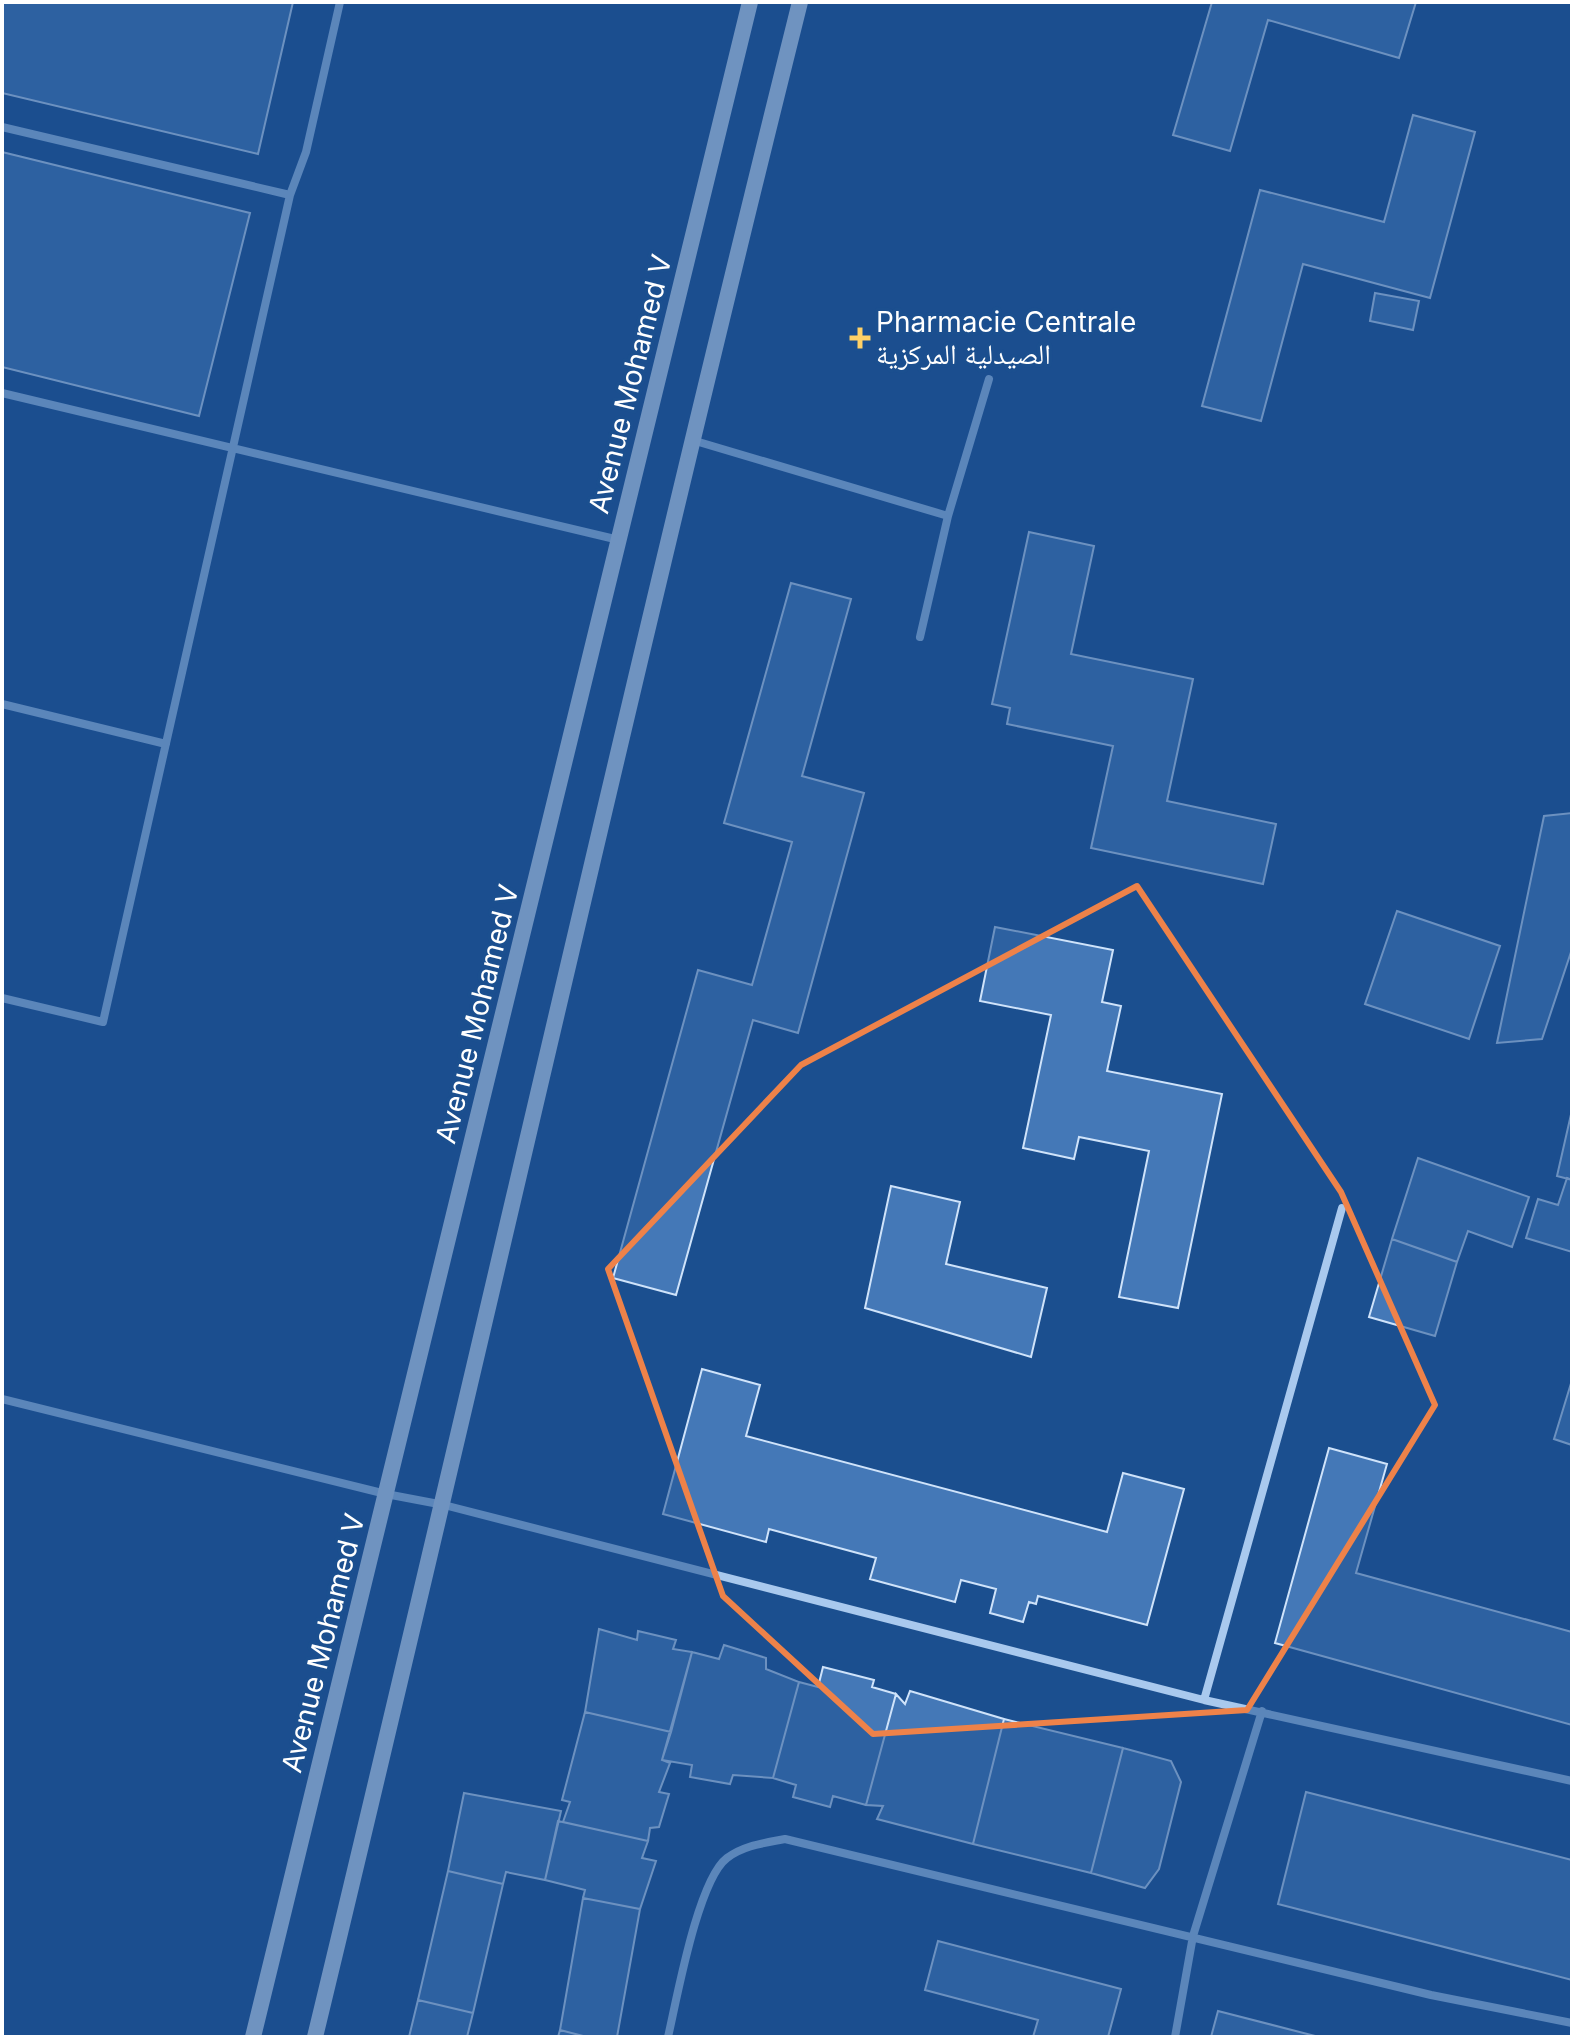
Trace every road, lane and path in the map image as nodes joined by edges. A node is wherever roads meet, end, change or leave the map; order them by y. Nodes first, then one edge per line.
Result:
1 (340, 2) edge
2 (750, 2) edge
3 (800, 2) edge
4 (2, 127) edge
5 (290, 195) junction
6 (989, 379) dead end
7 (2, 393) edge
8 (690, 440) junction
9 (232, 447) junction
10 (948, 516) junction
11 (619, 540) junction
12 (920, 637) dead end
13 (2, 704) edge
14 (166, 744) junction
15 (2, 998) edge
16 (1342, 1208) dead end
17 (2, 1399) edge
18 (386, 1494) junction
19 (444, 1505) junction
20 (1204, 1700) junction
21 (1262, 1711) junction
22 (1572, 1781) edge
23 (1193, 1936) junction
24 (1572, 2023) edge
25 (253, 2037) edge
26 (315, 2037) edge
27 (668, 2037) edge
28 (1175, 2037) edge

1 - 5 street
2 - 11 street, Avenue Mohamed V
3 - 8 street
4 - 5 street
5 - 9 street
6 - 10 street
7 - 9 street
8 - 10 street
8 - 19 street
9 - 11 street
9 - 14 street
10 - 12 street
11 - 18 street, Avenue Mohamed V
13 - 14 street
14 - 15 street
16 - 20 street
17 - 18 street
18 - 19 street
18 - 25 street, Avenue Mohamed V
19 - 20 street
19 - 26 street
20 - 21 street
21 - 22 street
21 - 23 street
23 - 24 street
23 - 27 street
23 - 28 street

